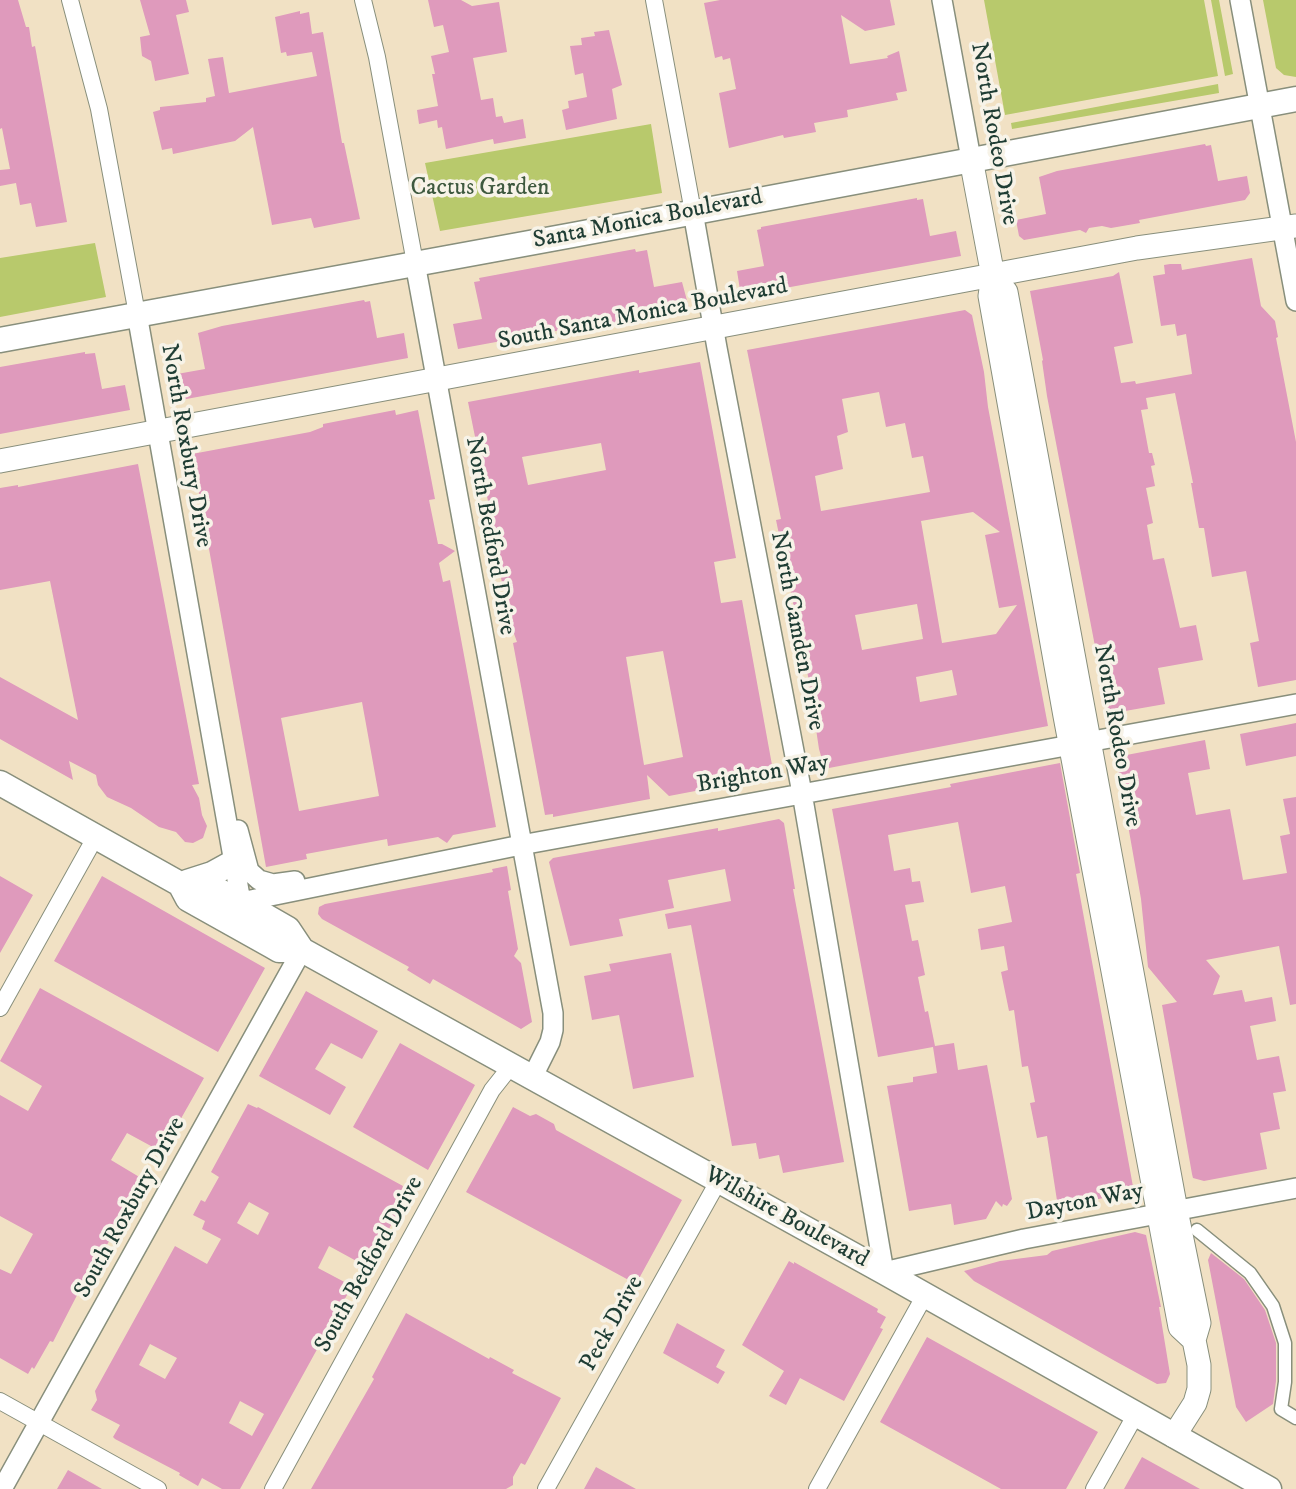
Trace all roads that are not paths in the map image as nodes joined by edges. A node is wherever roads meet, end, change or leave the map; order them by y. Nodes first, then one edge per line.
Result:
1 (70, 0) edge
2 (363, 0) edge
3 (654, 0) edge
4 (942, 0) edge
5 (1240, 0) edge
6 (1296, 99) edge
7 (1261, 106) junction
8 (971, 159) junction
9 (694, 212) junction
10 (1289, 227) edge
11 (415, 263) junction
12 (993, 276) junction
13 (1296, 302) edge
14 (137, 314) junction
15 (714, 328) junction
16 (0, 340) edge
17 (436, 380) junction
18 (157, 432) junction
19 (0, 461) edge
20 (1296, 704) edge
21 (1080, 744) junction
22 (0, 783) edge
23 (802, 793) junction
24 (223, 806) junction
25 (96, 836) junction
26 (521, 845) junction
27 (232, 863) junction
28 (381, 873) junction
29 (180, 884) junction
30 (241, 902) junction
31 (302, 950) junction
32 (0, 1008) edge
33 (522, 1072) junction
34 (719, 1180) junction
35 (1296, 1188) edge
36 (1167, 1212) junction
37 (1197, 1230) dead end
38 (884, 1272) junction
39 (925, 1295) junction
40 (0, 1401) edge
41 (1136, 1414) junction
42 (1296, 1418) edge
43 (39, 1423) junction
44 (1174, 1436) junction
45 (2, 1489) edge
46 (158, 1489) edge
47 (273, 1489) edge
48 (546, 1489) edge
49 (817, 1489) edge
50 (1094, 1489) edge
51 (1269, 1489) edge

1 - 14 street, North Roxbury Drive
2 - 11 street, North Bedford Drive
3 - 9 street, North Camden Drive
4 - 8 street, North Rodeo Drive
5 - 7 street
6 - 7 main road, Santa Monica Boulevard
7 - 8 main road, Santa Monica Boulevard
7 - 10 street
8 - 9 main road, Santa Monica Boulevard
8 - 12 main road, North Rodeo Drive
9 - 11 main road, Santa Monica Boulevard
9 - 15 street, North Camden Drive
10 - 12 main road, South Santa Monica Boulevard
10 - 13 street
11 - 14 main road, Santa Monica Boulevard
11 - 17 street, North Bedford Drive
12 - 15 main road, South Santa Monica Boulevard
12 - 21 main road, North Rodeo Drive
14 - 16 main road, Santa Monica Boulevard
14 - 18 street, North Roxbury Drive
15 - 17 main road, South Santa Monica Boulevard
15 - 23 street, North Camden Drive
17 - 18 main road, South Santa Monica Boulevard
17 - 26 street, North Bedford Drive
18 - 19 main road, South Santa Monica Boulevard
18 - 24 street, North Roxbury Drive
20 - 21 street, Brighton Way
21 - 23 street, Brighton Way
21 - 36 main road, North Rodeo Drive
22 - 25 main road, Wilshire Boulevard
23 - 26 street, Brighton Way
23 - 38 street, North Camden Drive
24 - 27 street, North Roxbury Drive
24 - 28 street
25 - 29 main road, Wilshire Boulevard
25 - 32 street
26 - 28 street, Brighton Way
26 - 33 street, North Bedford Drive
27 - 29 main road
27 - 30 street, North Roxbury Drive
28 - 30 street, Brighton Way
29 - 30 main road, Wilshire Boulevard
29 - 31 main road, Wilshire Boulevard
30 - 31 main road, Wilshire Boulevard
31 - 33 main road, Wilshire Boulevard
31 - 43 street, South Roxbury Drive
33 - 34 main road, Wilshire Boulevard
33 - 47 street, South Bedford Drive
34 - 38 main road, Wilshire Boulevard
34 - 48 street, Peck Drive
35 - 36 street, Dayton Way
36 - 38 street, Dayton Way
36 - 44 main road, North Rodeo Drive
37 - 42 street
38 - 39 main road, Wilshire Boulevard
39 - 41 main road, Wilshire Boulevard
39 - 49 street
40 - 43 street
41 - 44 main road, Wilshire Boulevard
41 - 50 street
43 - 45 street, South Roxbury Drive
43 - 46 street
44 - 51 main road, Wilshire Boulevard

